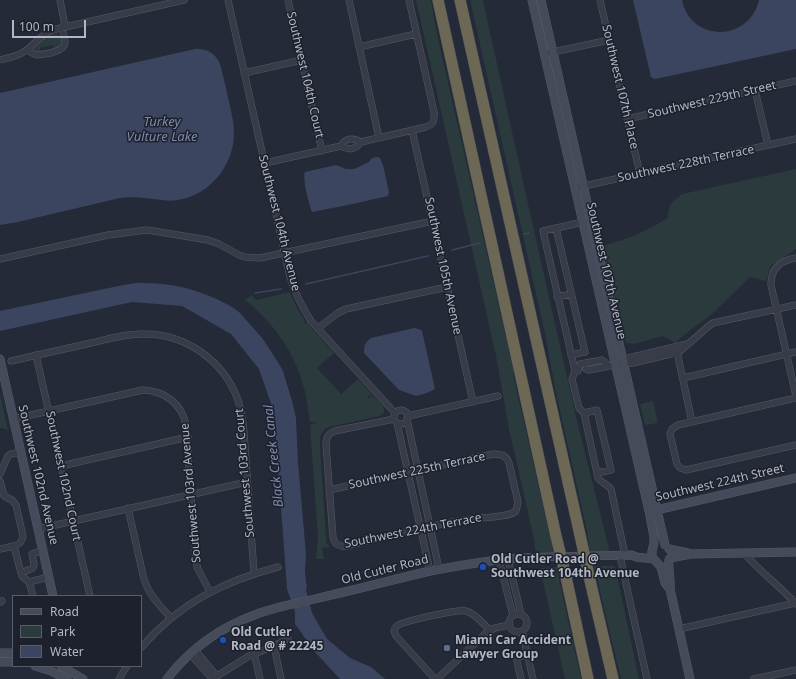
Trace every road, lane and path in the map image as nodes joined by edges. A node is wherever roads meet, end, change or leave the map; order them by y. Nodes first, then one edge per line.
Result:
1 (60, 0) edge
2 (184, 0) edge
3 (228, 0) edge
4 (288, 0) edge
5 (349, 0) edge
6 (409, 0) edge
7 (438, 0) edge
8 (460, 0) edge
9 (532, 0) edge
10 (541, 0) edge
11 (600, 0) edge
12 (63, 27) junction
13 (416, 34) junction
14 (609, 40) junction
15 (359, 47) junction
16 (27, 50) junction
17 (553, 52) junction
18 (544, 54) junction
19 (0, 60) edge
20 (302, 60) junction
21 (244, 73) junction
22 (796, 81) edge
23 (755, 90) junction
24 (627, 118) junction
25 (412, 130) junction
26 (379, 138) junction
27 (796, 139) edge
28 (361, 142) junction
29 (341, 146) junction
30 (768, 146) junction
31 (322, 150) junction
32 (264, 163) junction
33 (640, 174) junction
34 (579, 187) junction
35 (433, 221) junction
36 (583, 222) junction
37 (556, 228) junction
38 (285, 253) junction
39 (796, 258) edge
40 (0, 259) edge
41 (447, 287) junction
42 (571, 294) junction
43 (557, 297) junction
44 (796, 305) edge
45 (776, 309) junction
46 (318, 328) junction
47 (688, 343) junction
48 (668, 349) junction
49 (796, 352) edge
50 (676, 353) junction
51 (786, 354) junction
52 (36, 355) junction
53 (571, 355) junction
54 (658, 357) junction
55 (0, 359) edge
56 (11, 361) dead end
57 (606, 363) junction
58 (619, 363) junction
59 (680, 366) junction
60 (586, 369) junction
61 (576, 371) junction
62 (683, 378) junction
63 (498, 396) dead end
64 (796, 397) edge
65 (473, 402) junction
66 (48, 410) junction
67 (584, 413) junction
68 (396, 418) junction
69 (408, 418) junction
70 (13, 419) junction
71 (692, 422) junction
72 (188, 437) junction
73 (796, 445) edge
74 (21, 452) junction
75 (61, 466) junction
76 (418, 471) junction
77 (408, 473) junction
78 (597, 473) junction
79 (0, 474) edge
80 (796, 478) edge
81 (0, 481) edge
82 (247, 482) junction
83 (329, 490) junction
84 (192, 494) junction
85 (8, 499) junction
86 (0, 500) edge
87 (128, 508) junction
88 (653, 510) junction
89 (514, 512) joint
90 (73, 521) junction
91 (430, 526) junction
92 (38, 528) junction
93 (421, 529) junction
94 (14, 546) junction
95 (667, 547) junction
96 (0, 549) edge
97 (653, 549) junction
98 (43, 550) junction
99 (796, 552) edge
100 (744, 553) junction
101 (691, 554) junction
102 (626, 556) junction
103 (508, 559) junction
104 (669, 559) junction
105 (499, 560) junction
106 (656, 561) junction
107 (278, 567) dead end
108 (439, 569) junction
109 (30, 570) junction
110 (430, 571) junction
111 (21, 572) junction
112 (254, 573) junction
113 (49, 578) junction
114 (32, 581) junction
115 (514, 584) junction
116 (505, 586) junction
117 (670, 589) junction
118 (210, 592) junction
119 (33, 595) edge
120 (53, 595) edge
121 (90, 595) edge
122 (796, 603) edge
123 (521, 614) junction
124 (513, 615) junction
125 (171, 618) junction
126 (509, 625) junction
127 (679, 628) junction
128 (490, 630) junction
129 (522, 631) junction
130 (288, 639) dead end
131 (274, 646) junction
132 (142, 647) edge
133 (193, 652) junction
134 (0, 653) edge
135 (12, 653) edge
136 (254, 653) junction
137 (528, 655) junction
138 (0, 662) edge
139 (12, 662) edge
140 (38, 667) edge
141 (60, 667) edge
142 (63, 667) edge
143 (124, 667) edge
144 (796, 670) edge
145 (57, 674) junction
146 (214, 678) edge
147 (67, 679) edge
148 (83, 679) edge
149 (119, 679) edge
150 (167, 679) edge
151 (260, 679) edge
152 (281, 679) edge
153 (436, 679) edge
154 (521, 679) edge
155 (533, 679) edge
156 (588, 679) edge
157 (614, 679) edge
158 (647, 679) edge
159 (690, 679) edge
160 (754, 679) edge

1 - 12 street
2 - 12 street
3 - 21 street, Southwest 104th Avenue
4 - 20 street, Southwest 104th Court
5 - 15 street
6 - 13 street
7 - 156 highway, bridge
8 - 157 highway, bridge
9 - 18 street, Southwest 107th Avenue
10 - 17 street, Southwest 107th Avenue
11 - 14 street, Southwest 107th Place
12 - 16 street
12 - 16 street
13 - 15 street
13 - 25 street
14 - 17 street
14 - 24 street, Southwest 107th Place
15 - 26 street
16 - 19 street
17 - 18 street
17 - 34 street, Southwest 107th Avenue
18 - 34 street, Southwest 107th Avenue
20 - 21 street
20 - 31 street, Southwest 104th Court
21 - 32 street, Southwest 104th Avenue
22 - 23 street, Southwest 229th Street
23 - 24 street, Southwest 229th Street
23 - 30 street
24 - 33 street, Southwest 107th Place
25 - 26 street
25 - 35 street, Southwest 105th Avenue
26 - 28 street
27 - 30 street, Southwest 228th Terrace
28 - 29 street
28 - 29 street
29 - 31 street
30 - 33 street, Southwest 228th Terrace
31 - 32 street
32 - 38 street, Southwest 104th Avenue
33 - 34 street, Southwest 228th Terrace
34 - 36 street, Southwest 107th Avenue
34 - 58 street, Southwest 107th Avenue
35 - 38 street
35 - 41 street, Southwest 105th Avenue
36 - 37 street
36 - 58 street, Southwest 107th Avenue
37 - 42 street
37 - 43 street
38 - 40 street
38 - 46 street, Southwest 104th Avenue
39 - 45 street
41 - 46 street
41 - 65 street, Southwest 105th Avenue
42 - 43 street
42 - 53 street
43 - 53 street
44 - 45 street
45 - 47 street
45 - 51 street
46 - 68 street, Southwest 104th Avenue
47 - 48 street
47 - 50 street
48 - 50 street
48 - 58 street
49 - 51 street
50 - 54 street
50 - 59 street
51 - 62 street
51 - 64 street
52 - 56 street, Southwest 103rd Court
52 - 66 street, Southwest 102nd Court
52 - 82 street, Southwest 103rd Court
53 - 61 street
54 - 58 street
54 - 59 street
55 - 70 street, Southwest 102nd Avenue
57 - 58 street
57 - 60 street
57 - 61 street
58 - 60 street
58 - 88 street, Southwest 107th Avenue
59 - 62 street
60 - 61 street
61 - 67 street
62 - 71 street
63 - 65 street
64 - 71 street
65 - 69 street
66 - 70 street
66 - 72 street, Southwest 103rd Avenue
66 - 75 street, Southwest 102nd Court
67 - 78 street
67 - 78 street
68 - 69 street
68 - 69 street
68 - 77 street, Southwest 104th Avenue
68 - 83 street
69 - 76 street
70 - 74 street, Southwest 102nd Avenue
71 - 73 street
72 - 75 street
72 - 84 street, Southwest 103rd Avenue
74 - 79 street
74 - 92 street, Southwest 102nd Avenue
75 - 90 street, Southwest 102nd Court
76 - 77 street, Southwest 225th Terrace
76 - 89 street, Southwest 225th Terrace
76 - 91 street
77 - 83 street, Southwest 225th Terrace
77 - 93 street, Southwest 104th Avenue
78 - 102 street
80 - 88 street, Southwest 224th Street
81 - 85 street
82 - 84 street
82 - 112 street, Southwest 103rd Court
83 - 93 street, Southwest 224th Terrace
84 - 87 street
84 - 118 street, Southwest 103rd Avenue
85 - 86 street
85 - 94 street
87 - 90 street
87 - 125 street
88 - 95 street, Southwest 107th Avenue
88 - 97 street, Southwest 107th Avenue
89 - 91 street, Southwest 224th Terrace
90 - 92 street
90 - 121 street, Southwest 102nd Court
91 - 93 street, Southwest 224th Terrace
91 - 108 street
92 - 98 street, Southwest 102nd Avenue
93 - 110 street, Southwest 104th Avenue
94 - 96 street
94 - 111 street
95 - 97 street
95 - 101 street
95 - 104 street
97 - 102 street, Old Cutler Road
97 - 106 street
98 - 109 street
98 - 113 street, Southwest 102nd Avenue
99 - 100 street
100 - 101 street
100 - 122 street
101 - 104 street
102 - 103 street, Old Cutler Road
102 - 106 street, Old Cutler Road
102 - 158 street
103 - 105 street, Old Cutler Road
103 - 115 street
104 - 106 street
104 - 117 street
105 - 108 street, Old Cutler Road
105 - 116 street
106 - 117 street
107 - 112 street
108 - 110 street, Old Cutler Road
109 - 111 street
109 - 114 street
110 - 133 street, Old Cutler Road
111 - 114 street
112 - 118 street
113 - 114 street
113 - 120 street, Southwest 102nd Avenue
114 - 119 street
115 - 116 street
115 - 123 street
116 - 124 street
117 - 127 street
118 - 125 street
122 - 127 street
123 - 124 street
123 - 129 street
124 - 126 street
125 - 132 street
126 - 128 street
126 - 129 street
127 - 159 street
128 - 153 street
128 - 153 street
129 - 137 street
130 - 131 street
131 - 136 street
131 - 152 street
133 - 146 street
133 - 150 street, Old Cutler Road
134 - 135 street
136 - 146 street
136 - 151 street
137 - 154 street
137 - 155 street
138 - 139 street
140 - 145 street
141 - 145 street
142 - 148 street
143 - 149 street
144 - 160 street
145 - 147 street

